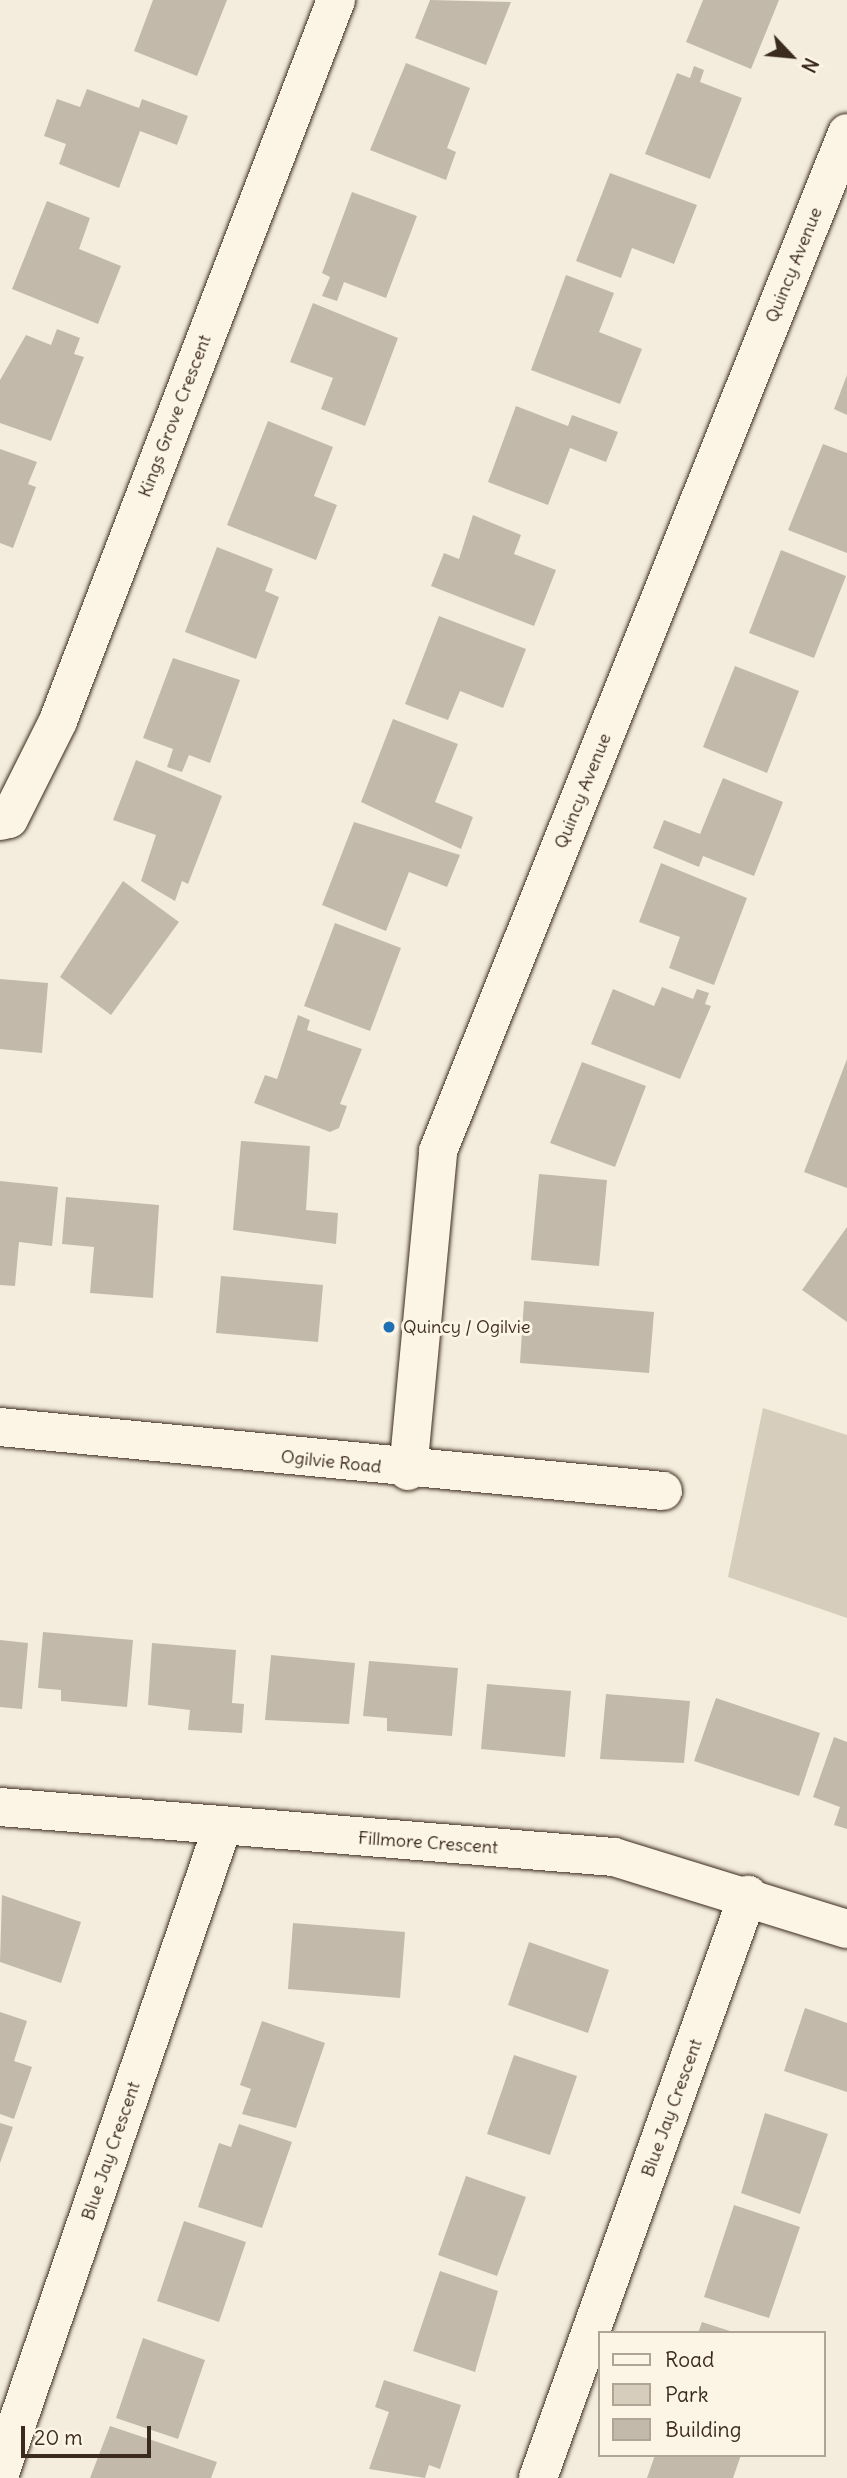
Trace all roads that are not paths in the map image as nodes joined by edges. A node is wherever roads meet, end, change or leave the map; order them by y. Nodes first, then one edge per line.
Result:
1 (336, 0) edge
2 (847, 133) edge
3 (0, 821) edge
4 (0, 1427) edge
5 (408, 1471) junction
6 (663, 1491) dead end
7 (0, 1807) edge
8 (222, 1828) junction
9 (748, 1895) junction
10 (847, 1929) edge
11 (0, 2473) edge
12 (538, 2478) edge

1 - 3 street, Kings Grove Crescent
2 - 5 street, Quincy Avenue
4 - 5 street, Ogilvie Road
5 - 6 street, Ogilvie Road
7 - 8 street, Fillmore Crescent
8 - 9 street, Fillmore Crescent
8 - 11 street, Blue Jay Crescent
9 - 10 street, Fillmore Crescent
9 - 12 street, Blue Jay Crescent

